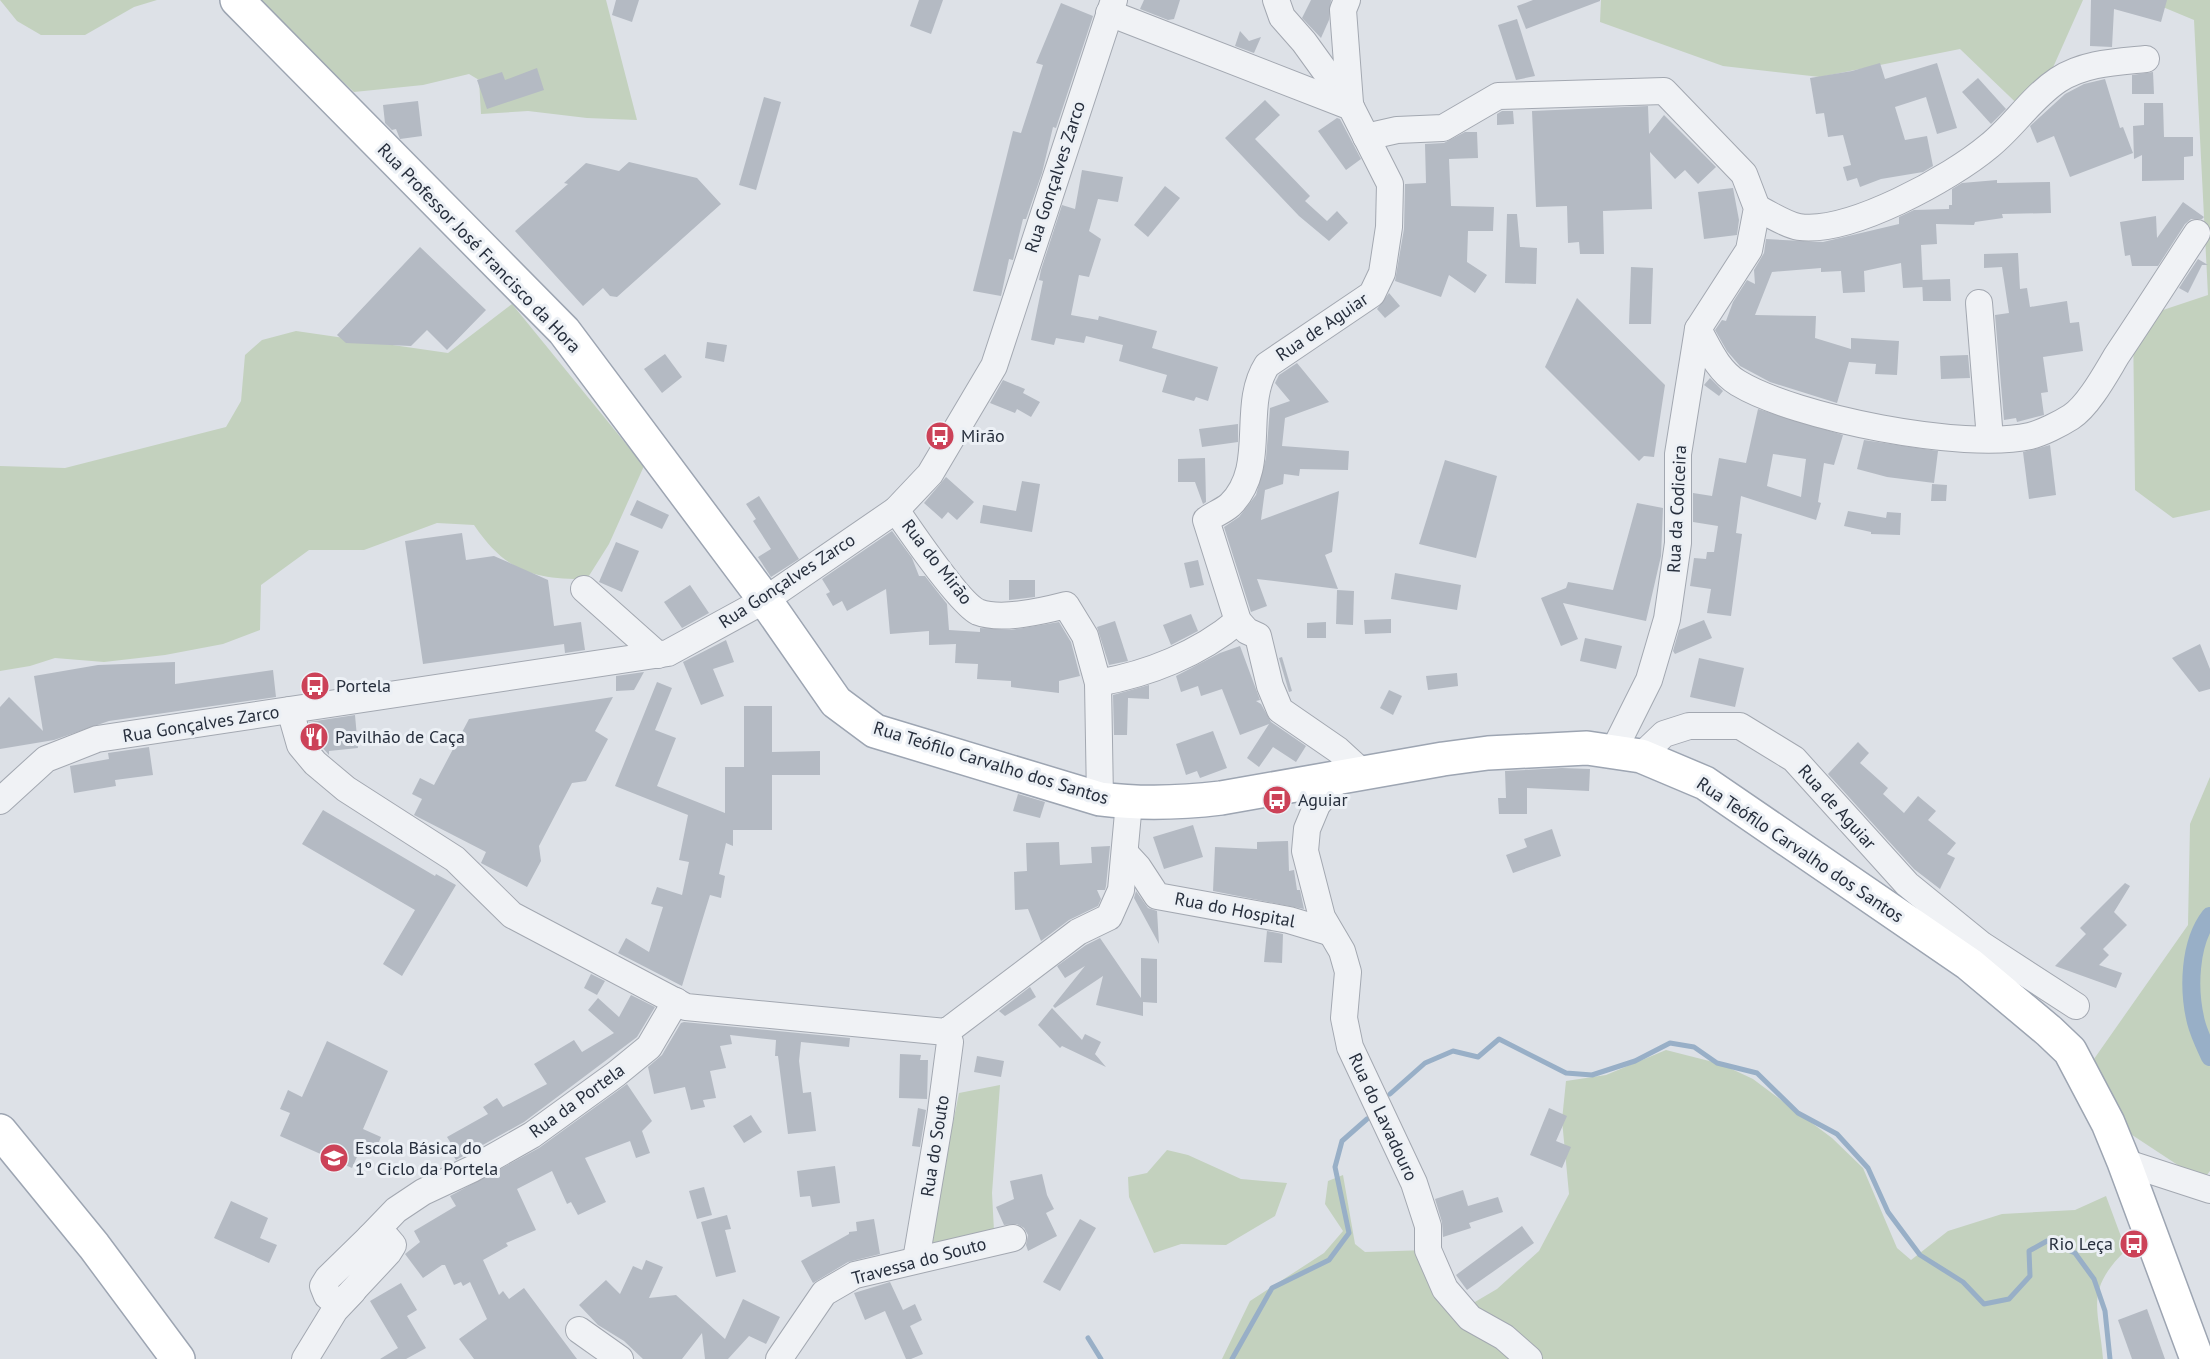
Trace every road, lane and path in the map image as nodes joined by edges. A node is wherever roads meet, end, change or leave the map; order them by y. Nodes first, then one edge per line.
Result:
1 (237, 0) edge
2 (1276, 0) edge
3 (1347, 0) edge
4 (1111, 6) edge
5 (2146, 59) dead end
6 (1351, 107) junction
7 (1366, 137) junction
8 (1757, 208) junction
9 (2197, 233) dead end
10 (1979, 303) dead end
11 (1698, 329) junction
12 (1990, 439) junction
13 (896, 510) junction
14 (584, 589) dead end
15 (765, 600) junction
16 (1239, 621) junction
17 (658, 655) junction
18 (1098, 684) junction
19 (290, 710) junction
20 (1628, 753) junction
21 (1351, 774) junction
22 (1114, 800) junction
23 (0, 801) edge
24 (1126, 854) junction
25 (1329, 932) junction
26 (1976, 954) junction
27 (676, 1001) junction
28 (2076, 1006) dead end
29 (945, 1032) junction
30 (0, 1131) edge
31 (2124, 1162) junction
32 (2210, 1190) edge
33 (1013, 1238) dead end
34 (382, 1241) junction
35 (916, 1260) junction
36 (323, 1286) junction
37 (355, 1288) junction
38 (579, 1330) dead end
39 (178, 1359) edge
40 (292, 1359) edge
41 (305, 1359) edge
42 (620, 1359) edge
43 (779, 1359) edge
44 (1529, 1359) edge
45 (2197, 1359) edge

1 - 15 main road, Rua Professor José Francisco da Hora
2 - 6 street
3 - 6 street
4 - 6 street
4 - 13 street, Rua Gonçalves Zarco
5 - 8 street
6 - 7 street, Rua de Aguiar
7 - 8 street
7 - 16 street, Rua de Aguiar
8 - 11 street
9 - 12 street
10 - 12 street
11 - 12 street
11 - 20 street, Rua da Codiceira
13 - 15 street, Rua Gonçalves Zarco
13 - 18 street, Rua do Mirão
14 - 17 street
15 - 17 street, Rua Gonçalves Zarco
15 - 22 main road, Rua Teófilo Carvalho dos Santos
16 - 18 street
16 - 21 street, Rua de Aguiar
17 - 19 street, Rua Gonçalves Zarco
18 - 22 street, Rua do Mirão
19 - 23 street, Rua Gonçalves Zarco
19 - 27 street
20 - 21 main road, Rua Teófilo Carvalho dos Santos
20 - 26 main road, Rua Teófilo Carvalho dos Santos
20 - 26 street, Rua de Aguiar
21 - 22 main road, Rua Teófilo Carvalho dos Santos
21 - 25 street, Rua do Lavadouro
22 - 24 street, Rua do Mirão
24 - 25 street, Rua do Hospital
24 - 29 street, Rua do Mirão
25 - 44 street, Rua do Lavadouro
26 - 28 street, Rua de Aguiar
26 - 31 main road, Rua Teófilo Carvalho dos Santos
27 - 29 street
27 - 34 street, Rua da Portela
29 - 35 street, Rua do Souto
30 - 39 main road
31 - 32 street
31 - 45 main road, Rua Teófilo Carvalho dos Santos
33 - 35 street, Travessa do Souto
34 - 36 street, Rua da Portela
34 - 37 street, Rua da Portela
35 - 43 street, Travessa do Souto
36 - 37 street, Rua da Portela
36 - 40 street, Rua da Portela
37 - 41 street, Rua da Portela
38 - 42 street

